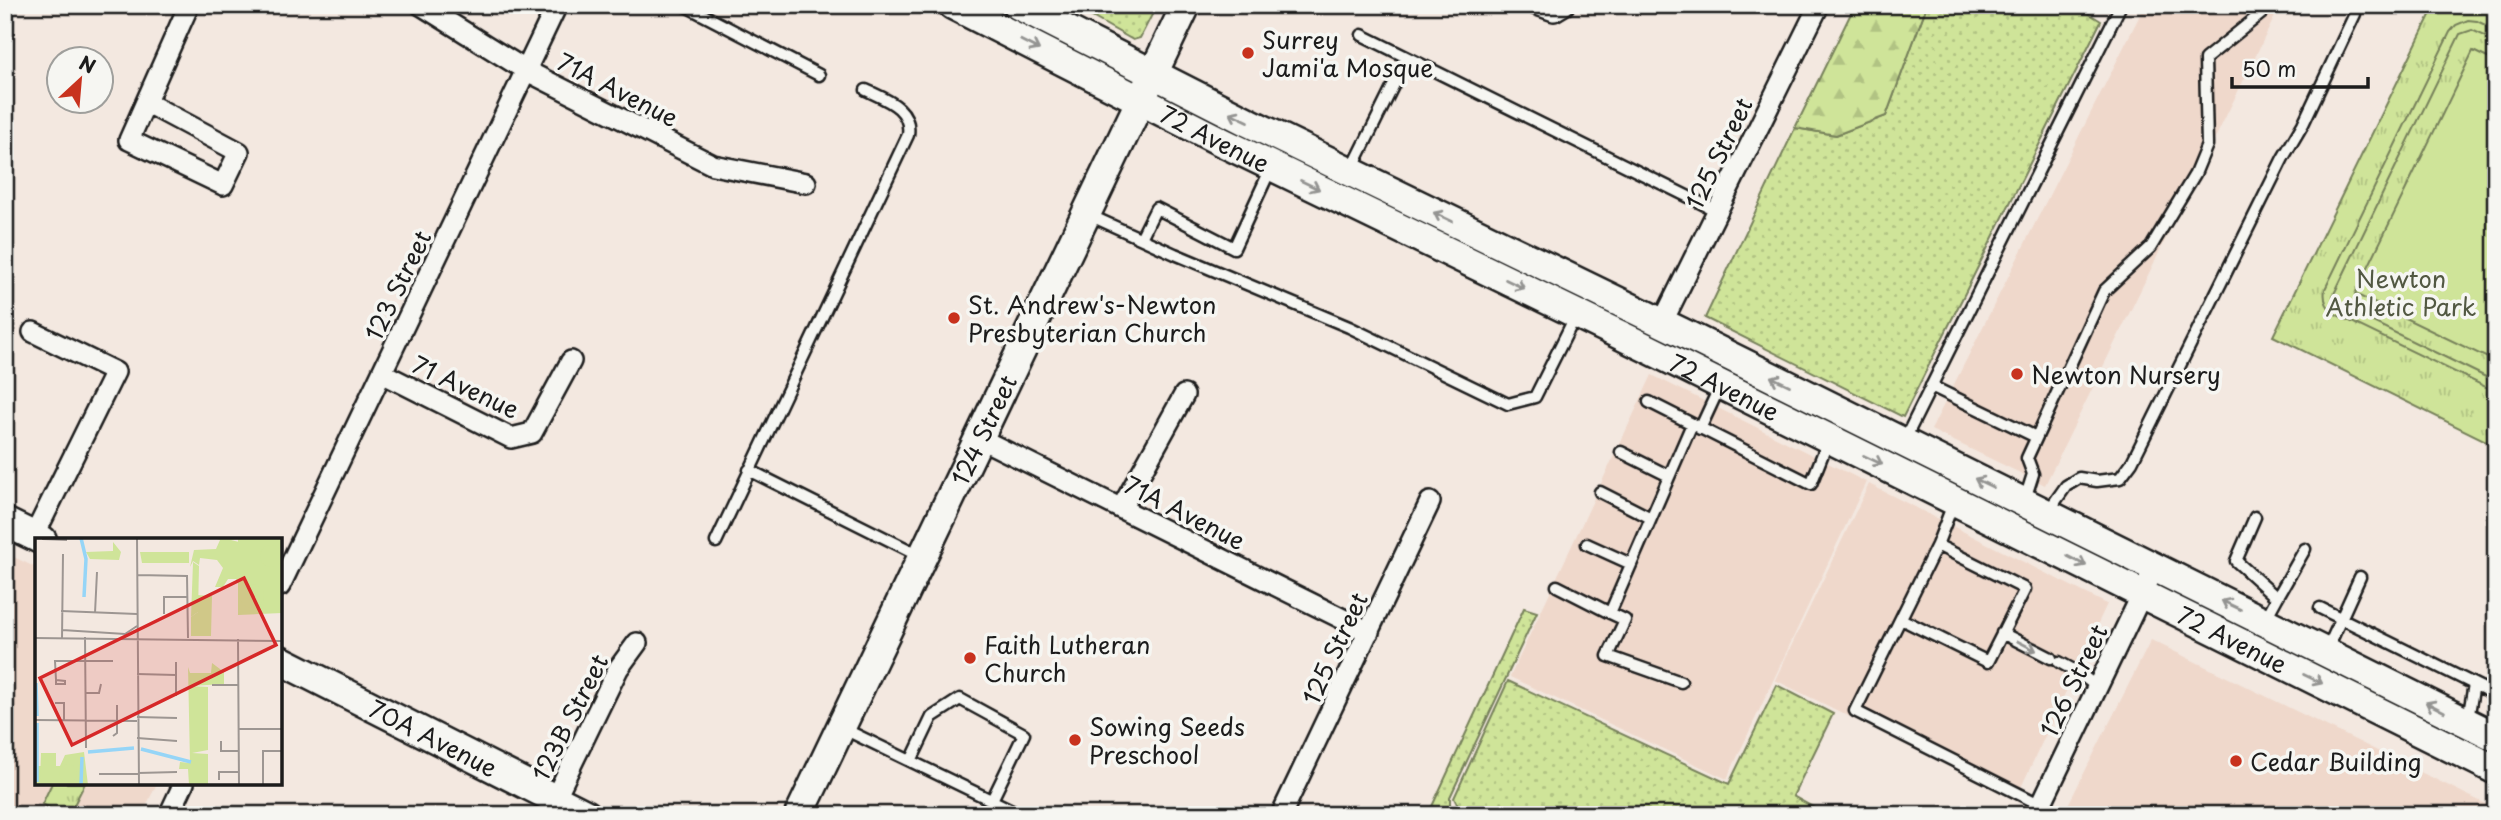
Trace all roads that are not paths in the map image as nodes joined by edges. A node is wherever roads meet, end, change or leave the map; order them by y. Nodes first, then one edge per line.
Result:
1 (189, 5) edge
2 (421, 5) edge
3 (557, 5) edge
4 (684, 5) edge
5 (953, 5) edge
6 (1018, 5) edge
7 (1186, 5) edge
8 (1537, 5) edge
9 (1564, 5) edge
10 (1819, 5) edge
11 (2121, 5) edge
12 (2267, 5) edge
13 (2355, 14) dead end
14 (1362, 35) dead end
15 (1407, 58) junction
16 (527, 71) junction
17 (1152, 73) junction
18 (819, 75) dead end
19 (866, 90) dead end
20 (1139, 100) junction
21 (147, 103) junction
22 (1272, 166) junction
23 (1351, 172) junction
24 (806, 183) dead end
25 (1717, 211) junction
26 (1086, 213) junction
27 (1141, 239) junction
28 (1576, 314) junction
29 (1662, 323) junction
30 (33, 332) dead end
31 (571, 360) dead end
32 (382, 373) junction
33 (1720, 384) junction
34 (1931, 386) junction
35 (1184, 395) dead end
36 (1649, 402) dead end
37 (1696, 427) junction
38 (2036, 437) junction
39 (979, 438) junction
40 (1830, 438) junction
41 (1904, 443) junction
42 (1621, 452) dead end
43 (749, 470) junction
44 (1669, 476) junction
45 (1600, 492) dead end
46 (1954, 500) junction
47 (1430, 502) dead end
48 (1122, 507) junction
49 (2036, 508) junction
50 (2255, 517) dead end
51 (1651, 518) junction
52 (5, 522) edge
53 (38, 538) edge
54 (716, 542) dead end
55 (1587, 544) dead end
56 (1937, 545) junction
57 (2305, 549) dead end
58 (923, 556) junction
59 (1631, 564) junction
60 (2155, 567) junction
61 (2360, 577) dead end
62 (282, 582) edge
63 (1557, 586) dead end
64 (2142, 594) junction
65 (2320, 608) dead end
66 (2270, 610) junction
67 (1610, 613) junction
68 (1901, 619) junction
69 (2341, 619) junction
70 (1369, 632) junction
71 (2002, 634) junction
72 (637, 643) dead end
73 (2325, 652) junction
74 (282, 661) edge
75 (2495, 676) edge
76 (1681, 682) dead end
77 (2474, 684) junction
78 (2097, 687) junction
79 (2467, 723) junction
80 (841, 727) junction
81 (2496, 737) edge
82 (911, 761) junction
83 (2496, 770) edge
84 (183, 785) edge
85 (992, 800) junction
86 (551, 807) edge
87 (2038, 810) edge
88 (169, 815) edge
89 (587, 815) edge
90 (799, 815) edge
91 (1022, 815) edge
92 (1281, 815) edge

1 - 21 street
2 - 16 street, 71A Avenue
3 - 16 street, 123 Street
4 - 18 lane
5 -> 20 main road, 72 Avenue
6 - 17 main road, 72 Avenue
7 - 17 main road, 124 Street
8 - 9 street
10 - 25 street, 125 Street
11 - 34 lane
12 - 38 lane
13 - 49 lane
14 - 15 lane
15 - 23 lane
15 - 25 lane
16 - 24 street, 71A Avenue
16 - 32 street, 123 Street
17 - 20 main road, 124 Street
23 -> 17 main road, 72 Avenue
19 - 43 lane
20 - 22 main road, 72 Avenue
20 - 26 main road, 124 Street
21 - 21 street
22 - 27 lane
22 -> 28 main road, 72 Avenue
29 -> 23 main road, 72 Avenue
25 - 29 street, 125 Street
26 - 27 lane
26 - 39 main road, 124 Street
27 - 28 lane
28 - 33 main road, 72 Avenue
41 -> 29 main road, 72 Avenue
30 - 53 street
31 - 32 street, 71 Avenue
32 - 62 street, 123 Street
33 - 37 lane
33 - 40 main road, 72 Avenue
34 - 38 lane
34 - 41 lane
35 - 48 street
36 - 37 lane
37 - 40 lane
37 - 44 lane
38 - 49 lane
39 - 48 street, 71A Avenue
39 - 58 main road, 124 Street
40 -> 46 main road, 72 Avenue
49 -> 41 main road, 72 Avenue
42 - 44 lane
43 - 54 lane
43 - 58 lane
44 - 51 lane
45 - 51 lane
46 - 56 lane
46 -> 64 main road, 72 Avenue
47 - 70 street, 125 Street
48 - 70 street, 71A Avenue
49 - 60 main road, 72 Avenue
50 - 66 lane
51 - 59 lane
52 - 53 main road
55 - 59 lane
56 - 68 lane
56 - 71 lane
57 - 66 lane
58 - 80 main road, 124 Street
59 - 67 lane
60 - 64 street, 126 Street
66 -> 60 main road, 72 Avenue
61 - 69 lane
63 - 67 lane
64 - 78 street, 126 Street
64 -> 83 main road, 72 Avenue
65 - 69 lane
66 - 73 main road, 72 Avenue
67 - 76 lane
68 - 71 lane
68 - 87 lane
69 - 73 lane
69 - 77 lane
70 - 92 street, 125 Street
71 -> 78 lane
72 - 86 street, 123B Street
79 -> 73 main road, 72 Avenue
74 - 86 main road, 70A Avenue
75 - 77 lane
77 - 79 lane
78 - 87 street, 126 Street
79 - 81 main road, 72 Avenue
80 - 82 lane
80 - 90 main road, 124 Street
82 - 85 lane
82 - 85 lane
84 - 88 street
85 - 91 lane
86 - 89 main road, 70A Avenue

